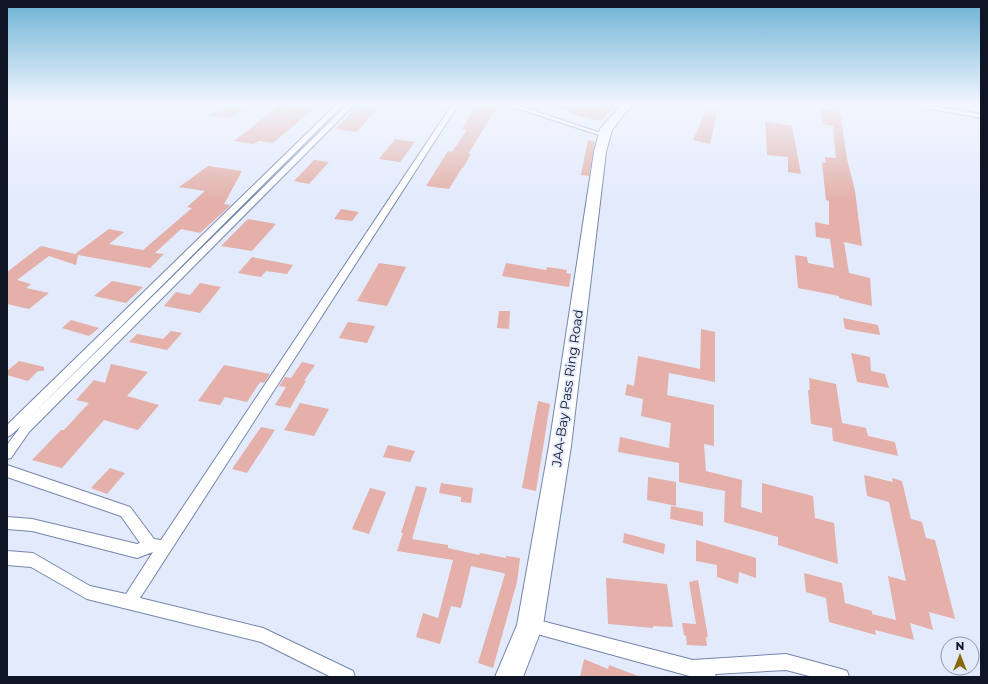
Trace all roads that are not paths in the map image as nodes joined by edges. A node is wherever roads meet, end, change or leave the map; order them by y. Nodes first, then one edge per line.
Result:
1 (307, 137) edge
2 (319, 137) edge
3 (434, 137) edge
4 (604, 137) edge
5 (7, 432) edge
6 (7, 454) edge
7 (7, 471) edge
8 (7, 523) edge
9 (150, 545) junction
10 (164, 547) junction
11 (7, 558) edge
12 (129, 602) junction
13 (530, 625) junction
14 (693, 668) junction
15 (347, 677) edge
16 (509, 677) edge
17 (708, 677) edge
18 (841, 677) edge

1 - 5 street
2 - 6 street
3 - 10 street
4 - 13 highway, JAA-Bay Pass Ring Road
7 - 9 street
8 - 9 street
9 - 10 street
10 - 12 street
11 - 12 street
12 - 15 street
13 - 14 street
13 - 16 highway, JAA-Bay Pass Ring Road
14 - 17 street
14 - 18 street

